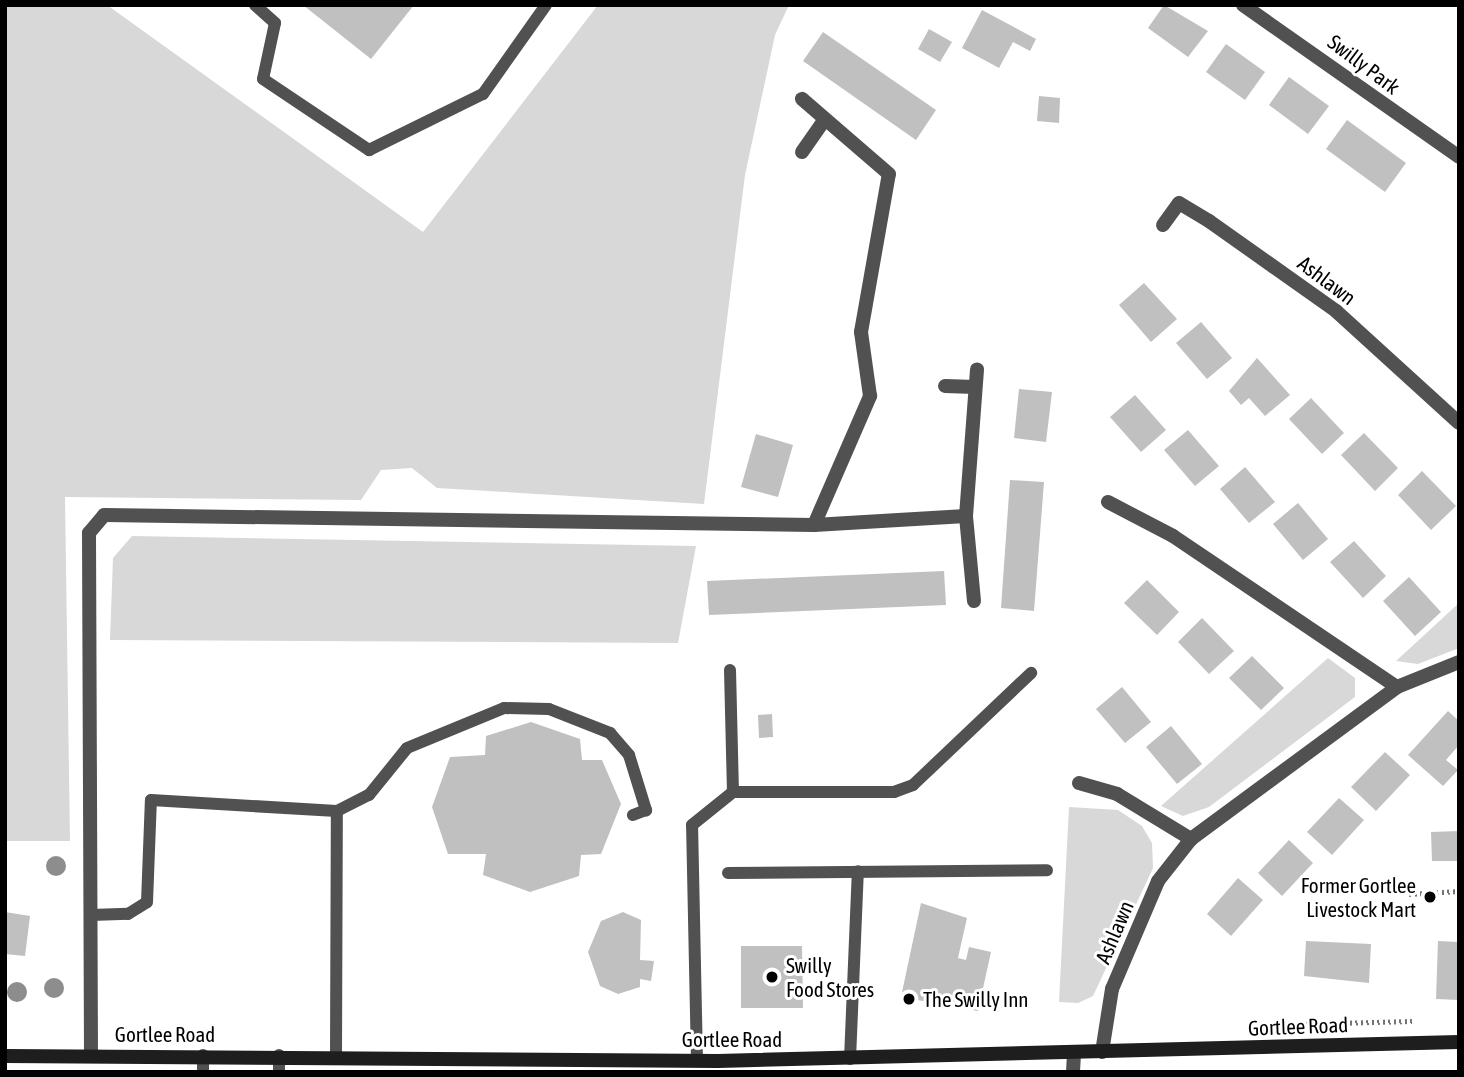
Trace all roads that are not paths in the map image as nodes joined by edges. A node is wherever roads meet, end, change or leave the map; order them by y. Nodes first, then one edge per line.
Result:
1 (255, 5) edge
2 (546, 5) edge
3 (1243, 5) edge
4 (802, 99) dead end
5 (825, 119) junction
6 (802, 152) dead end
7 (1459, 158) edge
8 (1163, 225) dead end
9 (977, 369) dead end
10 (945, 386) dead end
11 (975, 387) junction
12 (1459, 423) edge
13 (1108, 502) dead end
14 (966, 516) junction
15 (814, 525) junction
16 (974, 601) dead end
17 (1459, 662) edge
18 (730, 670) dead end
19 (1031, 673) dead end
20 (1397, 687) junction
21 (1079, 783) dead end
22 (733, 792) junction
23 (337, 811) junction
24 (633, 815) dead end
25 (1191, 839) junction
26 (1047, 870) dead end
27 (858, 871) junction
28 (728, 873) dead end
29 (91, 915) junction
30 (1459, 1042) edge
31 (1102, 1052) junction
32 (91, 1055) junction
33 (202, 1055) junction
34 (279, 1055) junction
35 (1074, 1055) junction
36 (5, 1056) edge
37 (336, 1056) junction
38 (850, 1059) junction
39 (696, 1061) junction
40 (203, 1072) edge
41 (279, 1072) edge
42 (1073, 1072) edge

1 - 2 lane
3 - 7 street, Swilly Park
4 - 5 street
5 - 6 street
5 - 15 street
8 - 12 street, Ashlawn
9 - 11 street
10 - 11 street
11 - 14 street
13 - 20 street
14 - 15 street
14 - 16 street
15 - 29 street
17 - 20 street, Ashlawn
18 - 22 lane
19 - 22 lane
20 - 25 street, Ashlawn
21 - 25 street
22 - 39 lane
23 - 24 lane
23 - 29 lane
23 - 37 lane
25 - 31 street, Ashlawn
26 - 27 lane
27 - 28 lane
27 - 38 lane
29 - 32 street
30 - 31 street, Gortlee Road
31 - 35 street, Gortlee Road
32 - 33 street, Gortlee Road
32 - 36 street, Gortlee Road
33 - 34 street, Gortlee Road
33 - 40 lane
34 - 37 street, Gortlee Road
34 - 41 lane
35 - 38 street, Gortlee Road
35 - 42 street
37 - 39 street, Gortlee Road
38 - 39 street, Gortlee Road

